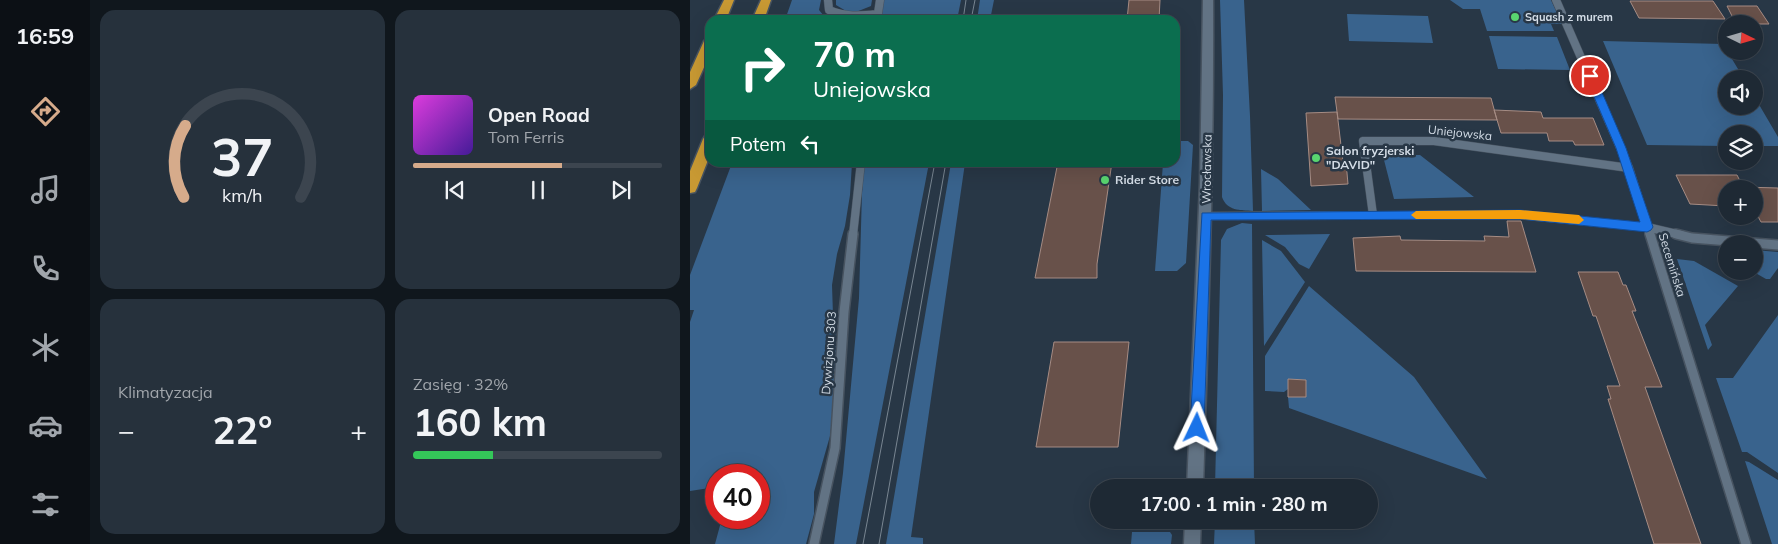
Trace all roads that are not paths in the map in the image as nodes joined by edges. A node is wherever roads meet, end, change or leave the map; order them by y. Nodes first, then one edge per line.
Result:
1 (729, 0) edge
2 (766, 0) edge
3 (828, 0) edge
4 (880, 0) edge
5 (1208, 0) edge
6 (1556, 0) edge
7 (722, 15) edge
8 (760, 15) edge
9 (839, 15) edge
10 (877, 15) edge
11 (705, 52) edge
12 (690, 85) edge
13 (705, 151) edge
14 (860, 167) edge
15 (1628, 168) junction
16 (690, 188) edge
17 (1373, 215) junction
18 (1206, 216) junction
19 (1647, 227) junction
20 (1778, 245) edge
21 (1195, 479) edge
22 (1193, 529) edge
23 (814, 544) edge
24 (1192, 544) edge
25 (1746, 544) edge

1 - 7 highway
2 - 8 highway
3 - 9 lane
4 - 10 lane
5 - 18 street, Wrocławska
6 - 15 lane, Secemińska
11 - 12 highway
13 - 16 highway
14 - 23 lane, Dywizjonu 303
15 - 17 lane, Uniejowska
15 - 19 lane, Secemińska
17 - 18 lane
17 - 19 lane
18 - 21 street, Wrocławska
19 - 20 lane
19 - 25 lane, Secemińska
22 - 24 street

